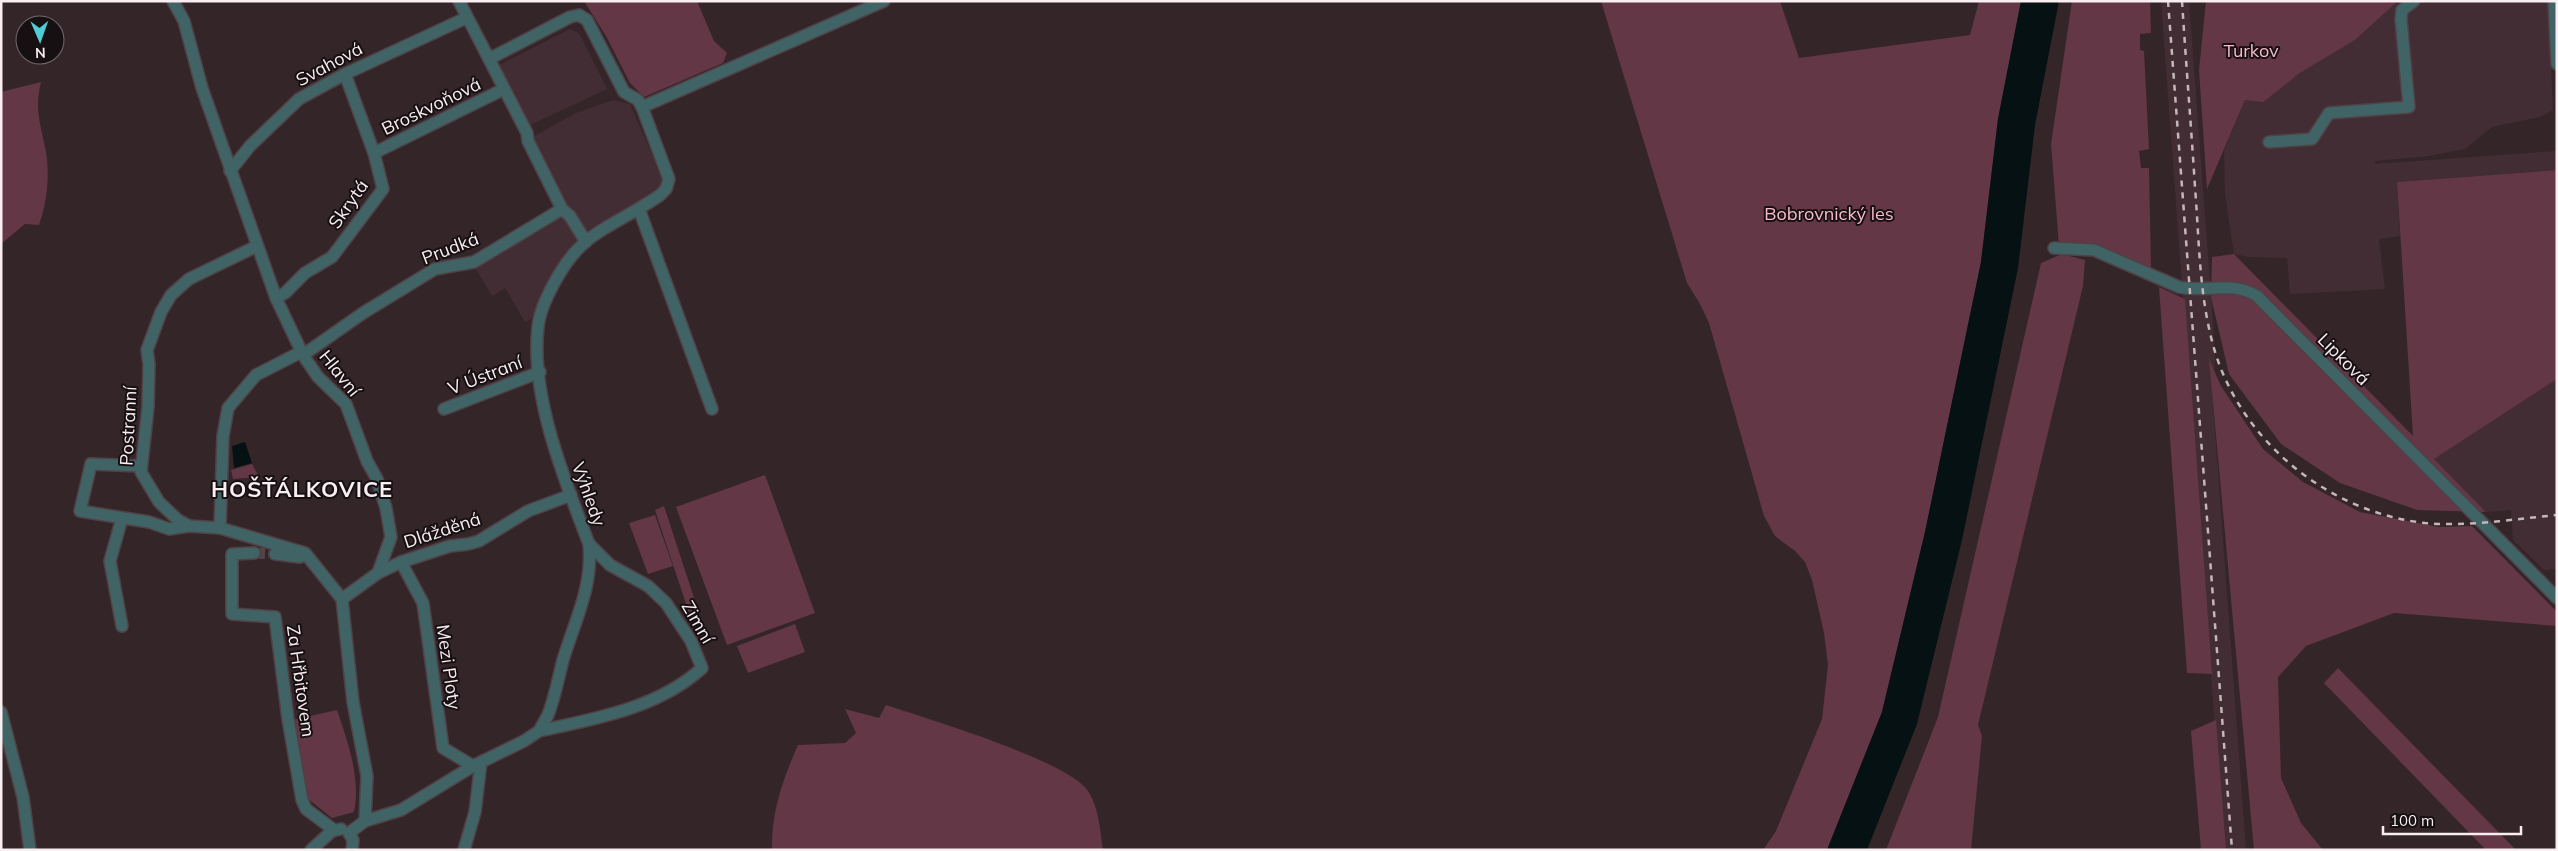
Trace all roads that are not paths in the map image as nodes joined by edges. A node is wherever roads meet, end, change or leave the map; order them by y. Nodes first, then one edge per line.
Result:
1 (173, 1) edge
2 (459, 1) edge
3 (884, 1) edge
4 (2414, 1) edge
5 (2554, 1) edge
6 (466, 18) junction
7 (489, 59) junction
8 (2557, 64) edge
9 (345, 74) junction
10 (504, 90) junction
11 (642, 107) junction
12 (2268, 142) dead end
13 (374, 153) junction
14 (230, 171) junction
15 (562, 209) junction
16 (639, 209) junction
17 (586, 242) junction
18 (257, 246) junction
19 (2054, 248) dead end
20 (276, 298) junction
21 (302, 354) junction
22 (540, 372) junction
23 (712, 409) dead end
24 (444, 410) dead end
25 (141, 466) junction
26 (571, 495) junction
27 (122, 518) junction
28 (189, 526) junction
29 (220, 528) junction
30 (589, 544) junction
31 (254, 553) tunnel mouth
32 (402, 562) junction
33 (378, 573) junction
34 (2557, 598) edge
35 (342, 599) junction
36 (122, 626) dead end
37 (1, 712) edge
38 (539, 730) junction
39 (477, 764) junction
40 (365, 821) junction
41 (334, 830) junction
42 (349, 834) junction
43 (30, 850) edge
44 (311, 850) edge
45 (352, 850) edge
46 (464, 850) edge

1 - 14 street, Hlavní
2 - 6 street
3 - 11 street
4 - 12 street
5 - 8 street
6 - 7 street
6 - 9 street, Svahová
7 - 10 street
7 - 11 street
9 - 13 street, Skrytá
9 - 14 street, Svahová
10 - 13 street, Broskvoňová
10 - 15 street
11 - 16 street, Výhledy
13 - 20 street, Skrytá
14 - 18 street, Hlavní
15 - 17 street
15 - 21 street, Prudká
16 - 17 street, Výhledy
16 - 23 street
17 - 22 street, Výhledy
18 - 20 street, Hlavní
18 - 25 street, Postranní
19 - 34 street, Lipková
20 - 21 street, Hlavní
21 - 29 street, Prudká
21 - 33 street, Hlavní
22 - 24 street, V Ústraní
22 - 26 street, Výhledy
25 - 27 street
25 - 28 street, Postranní
26 - 30 street, Výhledy
26 - 32 street, Dlážděná
27 - 28 street
27 - 36 street
28 - 29 street
29 - 35 street
30 - 38 street, Výhledy
30 - 38 street, Zimní
31 - 41 street, Za Hřbitovem
32 - 33 street, Dlážděná
32 - 39 street, Mezi Ploty
33 - 35 street
35 - 40 street
37 - 43 street
38 - 39 street
39 - 40 street
39 - 46 street
40 - 42 street
41 - 42 street
41 - 44 street
42 - 45 street

